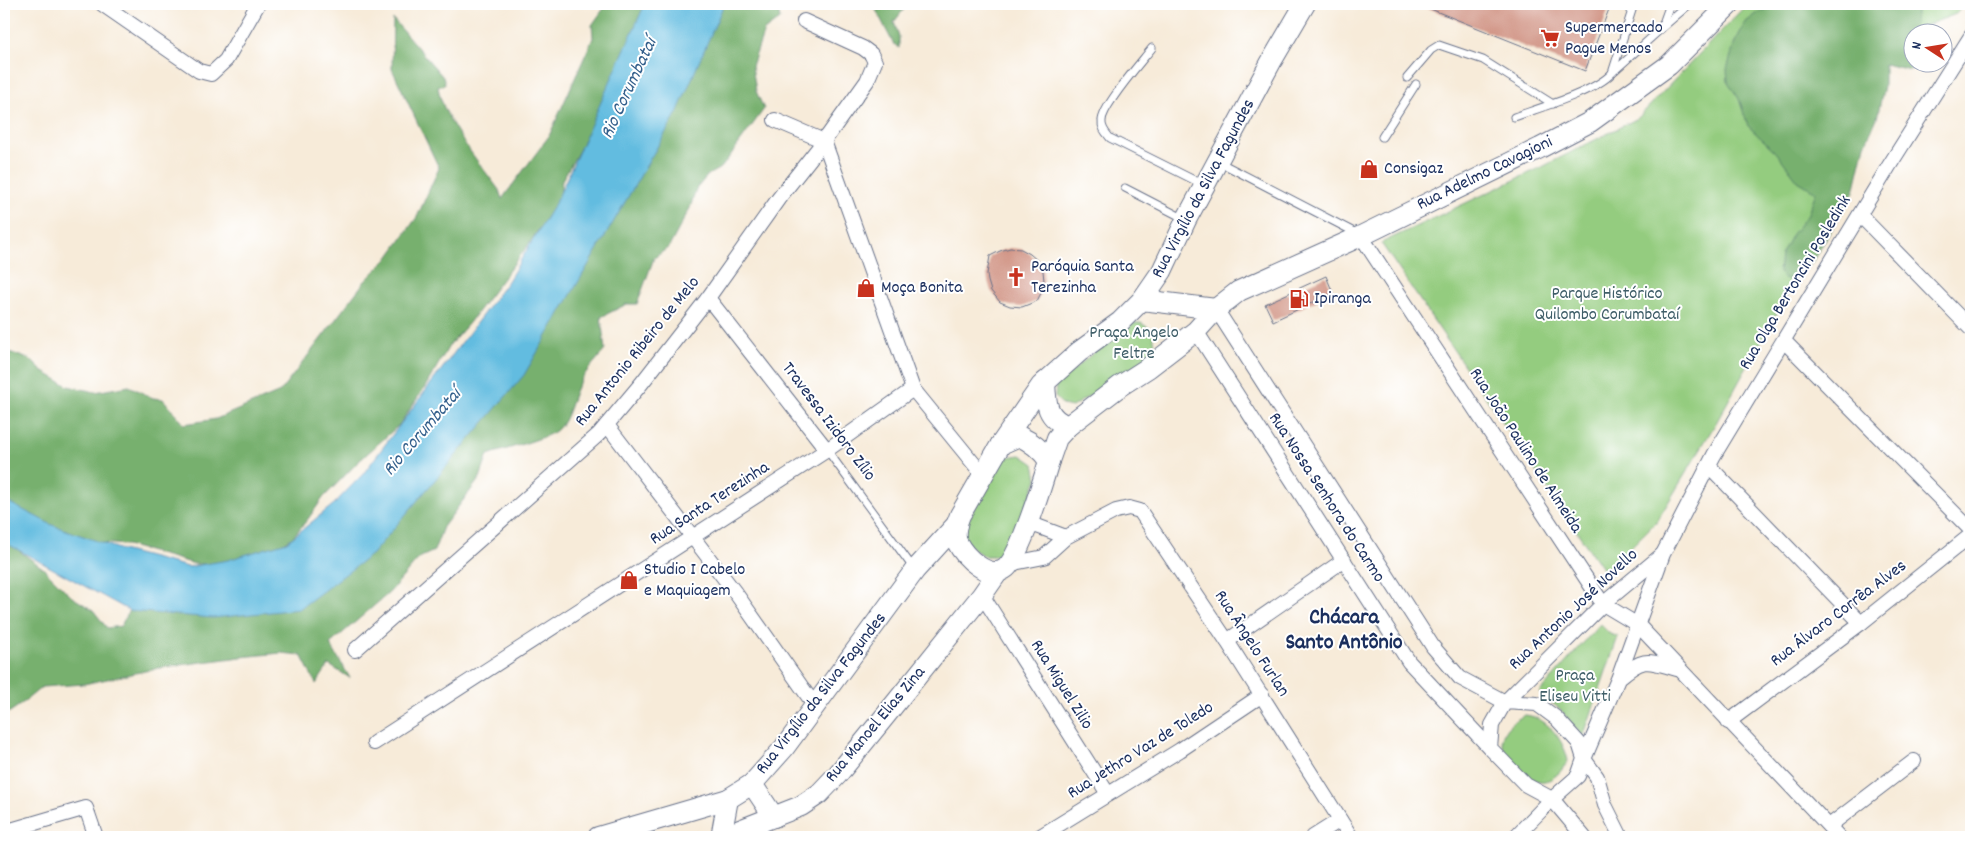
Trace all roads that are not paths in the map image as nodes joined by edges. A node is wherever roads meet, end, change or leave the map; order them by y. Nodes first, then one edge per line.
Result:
1 (102, 4) edge
2 (258, 4) edge
3 (1305, 4) edge
4 (1634, 4) edge
5 (1670, 4) edge
6 (1690, 4) edge
7 (1730, 4) edge
8 (804, 21) dead end
9 (1662, 26) junction
10 (1971, 36) edge
11 (1152, 48) dead end
12 (1612, 73) junction
13 (1407, 78) dead end
14 (1416, 84) dead end
15 (1553, 104) junction
16 (1514, 117) dead end
17 (775, 120) dead end
18 (1382, 137) dead end
19 (824, 140) junction
20 (1218, 161) junction
21 (1205, 186) junction
22 (1125, 188) dead end
23 (1860, 215) junction
24 (1186, 220) junction
25 (1360, 236) junction
26 (708, 298) junction
27 (1142, 300) junction
28 (1216, 309) junction
29 (1971, 329) edge
30 (1196, 331) junction
31 (1784, 341) junction
32 (1045, 382) junction
33 (913, 389) junction
34 (607, 425) junction
35 (1068, 426) junction
36 (1001, 444) junction
37 (827, 450) junction
38 (1049, 461) junction
39 (1708, 466) junction
40 (983, 475) junction
41 (957, 524) junction
42 (1026, 527) junction
43 (1971, 530) edge
44 (1971, 535) edge
45 (1066, 537) junction
46 (693, 538) junction
47 (1663, 554) junction
48 (1344, 560) junction
49 (1003, 568) junction
50 (915, 570) junction
51 (982, 595) junction
52 (1603, 604) junction
53 (1861, 622) junction
54 (1638, 625) junction
55 (1227, 641) junction
56 (355, 650) dead end
57 (1678, 669) junction
58 (1618, 679) junction
59 (1262, 695) junction
60 (1505, 702) junction
61 (815, 706) junction
62 (1728, 722) junction
63 (374, 743) dead end
64 (1490, 748) junction
65 (1584, 759) junction
66 (1914, 761) dead end
67 (752, 784) junction
68 (1108, 794) junction
69 (728, 799) junction
70 (1552, 799) junction
71 (774, 817) junction
72 (1340, 820) junction
73 (1829, 826) junction
74 (4, 832) edge
75 (96, 837) edge
76 (598, 837) edge
77 (722, 837) edge
78 (1039, 837) edge
79 (1313, 837) edge
80 (1351, 837) edge
81 (1515, 837) edge
82 (1584, 837) edge
83 (1621, 837) edge
84 (1839, 837) edge

1 - 2 street
3 - 20 street, Rua Virgílio da Silva Fagundes
4 - 12 lane
5 - 9 lane
6 - 9 lane
7 - 25 street, Rua Adelmo Cavagioni
8 - 19 street, Rua Antonio Ribeiro de Melo
9 - 12 lane
10 - 23 street, Rua Olga Bertoncini Posledink
11 - 21 lane
12 - 15 lane
13 - 15 lane
14 - 18 lane
15 - 16 lane
17 - 19 street
19 - 26 street, Rua Antonio Ribeiro de Melo
19 - 33 street
20 - 21 street, Rua Virgílio da Silva Fagundes
20 - 25 lane
21 - 24 street, Rua Virgílio da Silva Fagundes
22 - 24 lane
23 - 29 street
23 - 31 street, Rua Olga Bertoncini Posledink
24 - 27 street, Rua Virgílio da Silva Fagundes
25 - 28 street, Rua Adelmo Cavagioni
25 - 52 street, Rua João Paulino de Almeida
26 - 34 street, Rua Antonio Ribeiro de Melo
26 - 37 street, Travessa Izidoro Zílio
27 - 28 street
27 - 32 street, Rua Virgílio da Silva Fagundes
28 - 30 street, Rua Adelmo Cavagioni
28 - 60 street, Rua Nossa Senhora do Carmo
30 - 35 street, Rua Adelmo Cavagioni
30 - 48 street, Rua Nossa Senhora do Carmo
31 - 39 street, Rua Olga Bertoncini Posledink
31 - 43 street
32 - 35 street
32 - 36 street, Rua Virgílio da Silva Fagundes
33 - 37 street, Rua Santa Terezinha
33 - 40 street
34 - 46 street
34 - 56 street, Rua Antonio Ribeiro de Melo
35 - 38 street, Rua Manoel Elias Zina
36 - 38 street
36 - 40 street, Rua Virgílio da Silva Fagundes
37 - 46 street, Rua Santa Terezinha
37 - 50 lane, Travessa Izidoro Zílio
38 - 42 street, Rua Manoel Elias Zina
39 - 47 street, Rua Olga Bertoncini Posledink
39 - 53 street
40 - 41 street, Rua Virgílio da Silva Fagundes
41 - 49 street
41 - 50 street, Rua Virgílio da Silva Fagundes
42 - 45 street
42 - 49 street, Rua Manoel Elias Zina
44 - 53 street, Rua Álvaro Corrêa Alves
45 - 49 street
45 - 55 street, Rua Ângelo Furlan
46 - 61 street
46 - 63 street, Rua Santa Terezinha
47 - 52 street, Rua Antonio José Novello
47 - 54 street, Rua Antonio José Novello
48 - 55 street
48 - 64 street, Rua Nossa Senhora do Carmo
49 - 51 street, Rua Manoel Elias Zina
50 - 61 street, Rua Virgílio da Silva Fagundes
51 - 68 street, Rua Miguel Zilio
51 - 71 street, Rua Manoel Elias Zina
52 - 54 street, Rua João Paulino de Almeida
52 - 60 street, Rua Antonio José Novello
53 - 62 street, Rua Álvaro Corrêa Alves
54 - 57 street, Rua João Paulino de Almeida
54 - 58 street, Rua Antonio José Novello
55 - 59 street, Rua Ângelo Furlan
57 - 58 street
57 - 62 street, Rua João Paulino de Almeida
58 - 65 street, Rua Antonio José Novello
59 - 68 street, Rua Jethro Vaz de Toledo
59 - 72 street, Rua Ângelo Furlan
60 - 64 street
60 - 65 street
61 - 67 street, Rua Virgílio da Silva Fagundes
62 - 73 street, Rua João Paulino de Almeida
64 - 70 street
65 - 70 street
65 - 83 street
66 - 73 street
67 - 69 street, Rua Virgílio da Silva Fagundes
67 - 71 street
68 - 78 street, Rua Jethro Vaz de Toledo
69 - 76 street, Rua Virgílio da Silva Fagundes
69 - 77 street
70 - 81 street
70 - 82 street
71 - 77 street, Rua Manoel Elias Zina
72 - 79 street
72 - 80 street, Rua Ângelo Furlan
73 - 84 street, Rua João Paulino de Almeida
74 - 75 street

